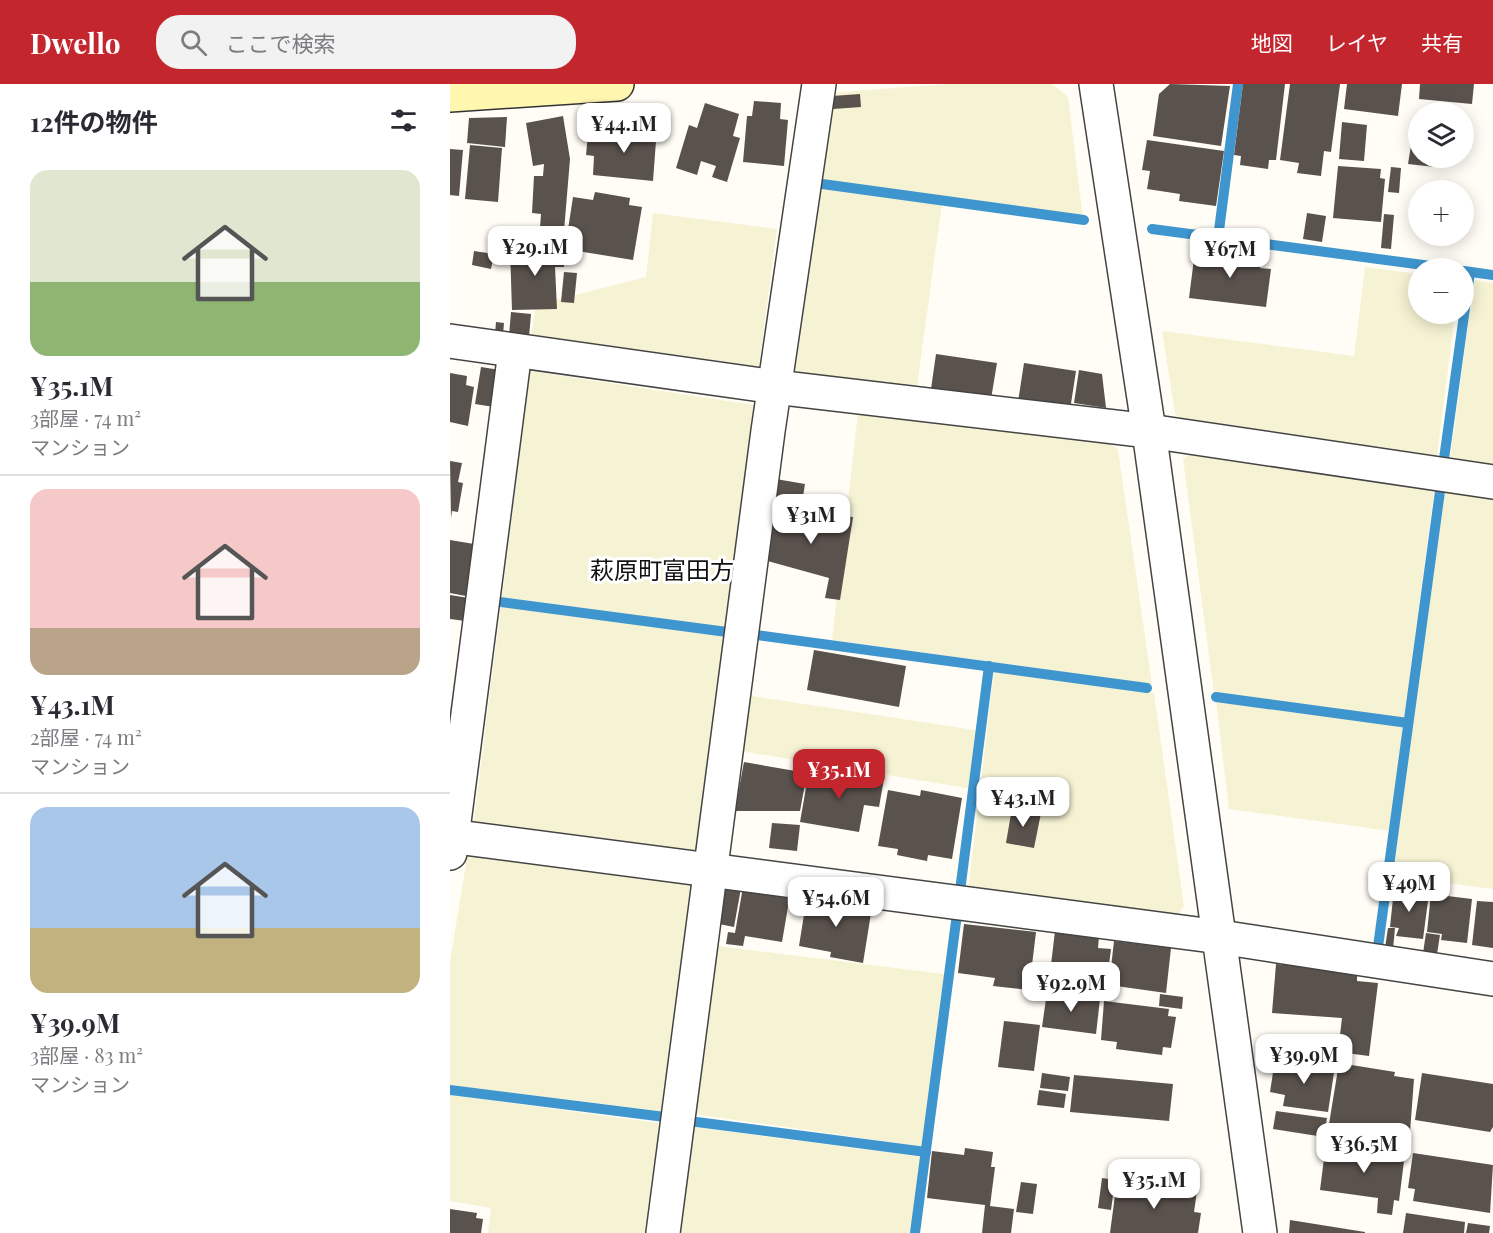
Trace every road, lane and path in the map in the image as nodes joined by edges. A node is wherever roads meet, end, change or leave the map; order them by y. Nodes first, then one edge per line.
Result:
1 (616, 84) edge
2 (819, 84) edge
3 (1096, 84) edge
4 (450, 95) edge
5 (450, 341) edge
6 (515, 351) junction
7 (776, 387) junction
8 (1149, 431) junction
9 (1493, 482) edge
10 (451, 842) edge
11 (711, 871) junction
12 (1220, 937) junction
13 (1493, 979) edge
14 (663, 1233) edge
15 (1260, 1233) edge

1 - 4 main road
2 - 7 street
3 - 8 street
5 - 6 street
6 - 7 street
6 - 10 street
7 - 8 street
7 - 11 street
8 - 9 street
8 - 12 street
10 - 11 street
11 - 12 street
11 - 14 street
12 - 13 street
12 - 15 street

